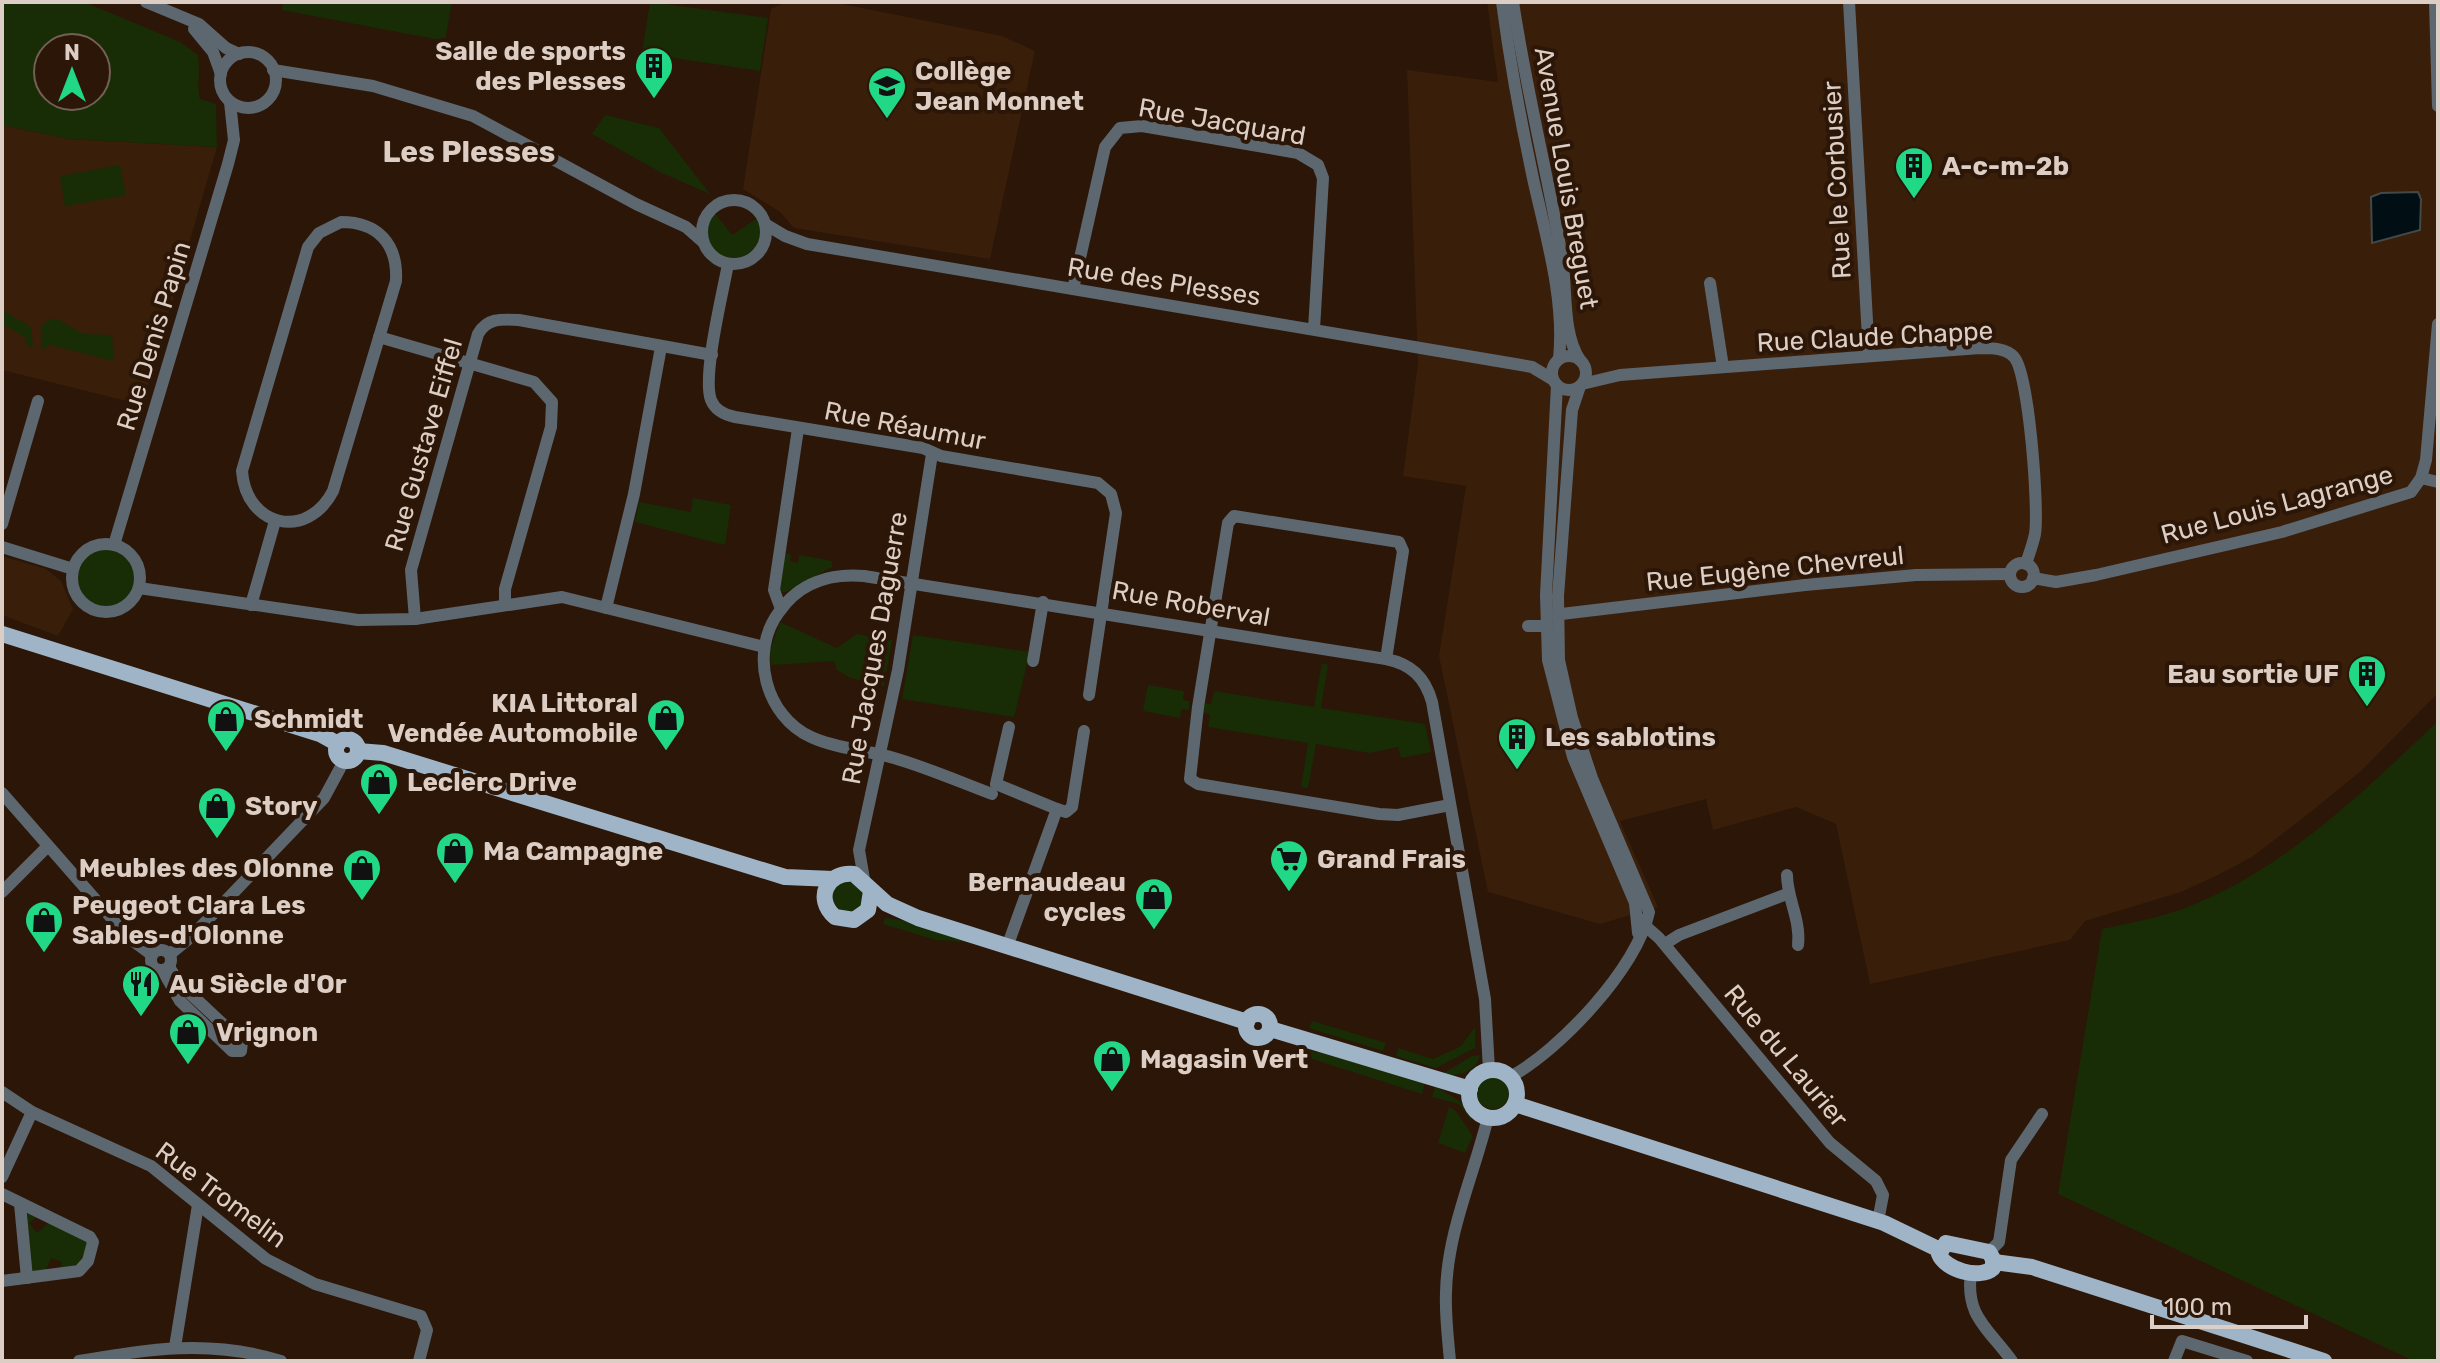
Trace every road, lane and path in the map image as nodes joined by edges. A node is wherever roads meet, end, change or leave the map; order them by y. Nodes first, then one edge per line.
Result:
1 (146, 2) edge
2 (1849, 2) edge
3 (2435, 2) edge
4 (1510, 3) edge
5 (187, 20) junction
6 (239, 54) junction
7 (273, 70) junction
8 (221, 74) junction
9 (327, 78) junction
10 (274, 88) junction
11 (230, 102) junction
12 (2438, 106) edge
13 (252, 107) junction
14 (234, 140) junction
15 (707, 213) junction
16 (660, 215) junction
17 (765, 224) junction
18 (703, 242) junction
19 (807, 244) junction
20 (761, 249) junction
21 (728, 264) junction
22 (1710, 283) dead end
23 (1073, 289) junction
24 (2438, 324) edge
25 (1314, 329) junction
26 (379, 337) junction
27 (661, 347) junction
28 (712, 355) junction
29 (1869, 356) junction
30 (1558, 359) junction
31 (1582, 361) junction
32 (470, 364) junction
33 (1515, 364) junction
34 (1723, 367) junction
35 (1620, 375) junction
36 (1554, 382) junction
37 (1581, 385) junction
38 (38, 401) dead end
39 (798, 429) junction
40 (932, 454) junction
41 (2421, 478) junction
42 (2438, 482) edge
43 (275, 521) junction
44 (2, 524) edge
45 (114, 545) junction
46 (2, 547) edge
47 (2026, 564) junction
48 (73, 569) junction
49 (2010, 574) junction
50 (2033, 578) junction
51 (913, 581) junction
52 (139, 588) junction
53 (1043, 602) junction
54 (505, 604) junction
55 (251, 605) junction
56 (606, 608) junction
57 (781, 609) junction
58 (1100, 611) junction
59 (415, 619) junction
60 (1550, 619) junction
61 (1528, 626) dead end
62 (1211, 630) junction
63 (2, 634) edge
64 (764, 647) junction
65 (1386, 659) junction
66 (1033, 661) dead end
67 (1089, 695) dead end
68 (1009, 727) dead end
69 (1084, 731) dead end
70 (880, 754) junction
71 (351, 756) junction
72 (2, 793) edge
73 (992, 794) dead end
74 (1450, 805) junction
75 (1057, 809) junction
76 (48, 846) junction
77 (859, 850) junction
78 (1787, 875) dead end
79 (838, 876) junction
80 (785, 877) junction
81 (867, 885) junction
82 (2, 892) edge
83 (1787, 894) junction
84 (825, 903) junction
85 (863, 915) junction
86 (918, 918) junction
87 (1643, 923) junction
88 (1665, 944) junction
89 (1798, 945) dead end
90 (1007, 947) junction
91 (167, 964) junction
92 (1489, 1070) junction
93 (1510, 1077) junction
94 (1470, 1089) junction
95 (2, 1092) edge
96 (1515, 1104) junction
97 (32, 1112) junction
98 (2042, 1114) dead end
99 (1488, 1117) junction
100 (2, 1177) edge
101 (2, 1194) edge
102 (20, 1204) junction
103 (198, 1205) junction
104 (1878, 1221) junction
105 (1940, 1250) junction
106 (1992, 1257) junction
107 (1971, 1272) junction
108 (27, 1278) junction
109 (2, 1281) edge
110 (2190, 1318) junction
111 (2182, 1341) junction
112 (175, 1347) junction
113 (110, 1358) edge
114 (79, 1361) edge
115 (281, 1361) edge
116 (419, 1361) edge
117 (1450, 1361) edge
118 (2012, 1361) edge
119 (2174, 1361) edge
120 (2247, 1361) edge
121 (2324, 1361) edge

1 - 5 street
2 - 29 street, Rue le Corbusier
3 - 12 street
4 - 30 street, Avenue Louis Breguet
4 - 31 street, Avenue Louis Breguet
5 - 6 street
5 - 8 street
6 - 7 street
6 - 8 street
7 - 9 street
7 - 10 street
8 - 11 street
9 - 10 street
9 - 16 street
10 - 13 street
11 - 13 street
11 - 14 street, Rue Denis Papin
13 - 14 street, Rue Denis Papin
14 - 45 street, Rue Denis Papin
15 - 16 street
15 - 17 street
15 - 18 street
16 - 18 street
17 - 19 street, Rue des Plesses
17 - 20 street
18 - 21 street
19 - 20 street, Rue des Plesses
19 - 23 street, Rue des Plesses
20 - 21 street
21 - 28 street, Rue Réaumur
22 - 34 street
23 - 25 street, Rue des Plesses
23 - 25 street, Rue Jacquard
24 - 41 street, Rue Louis Lagrange
25 - 33 street, Rue des Plesses
26 - 32 street
26 - 43 street
26 - 43 street
27 - 28 street, Rue Gustave Eiffel
27 - 32 street, Rue Gustave Eiffel
27 - 56 street
28 - 39 street, Rue Réaumur
29 - 34 street, Rue Claude Chappe
29 - 47 street, Rue Claude Chappe
30 - 31 street
30 - 33 street, Rue des Plesses
30 - 36 street
31 - 35 street, Rue Claude Chappe
31 - 37 street
32 - 54 street
32 - 59 street, Rue Gustave Eiffel
33 - 36 street, Rue des Plesses
34 - 35 street, Rue Claude Chappe
35 - 37 street, Rue Claude Chappe
36 - 37 street
36 - 60 street
37 - 60 street
38 - 44 street
39 - 40 street, Rue Réaumur
39 - 57 street
40 - 51 street, Rue Jacques Daguerre
40 - 58 street, Rue Réaumur
41 - 42 street
41 - 50 street, Rue Louis Lagrange
43 - 55 street
45 - 48 street
45 - 52 street
46 - 48 street
47 - 49 street
47 - 50 street
48 - 52 street
49 - 50 street
49 - 60 street, Rue Eugène Chevreul
51 - 53 street, Rue Roberval
51 - 57 street, Rue Roberval
51 - 70 street, Rue Jacques Daguerre
52 - 55 street
53 - 58 street, Rue Roberval
53 - 66 street
54 - 56 street
54 - 59 street
55 - 59 street
56 - 64 street
57 - 64 street, Rue Roberval
58 - 62 street, Rue Roberval
58 - 67 street
60 - 61 street, Rue Eugène Chevreul
60 - 87 street
62 - 65 street, Rue Roberval
62 - 65 street
62 - 74 street
63 - 71 main road
64 - 70 street
65 - 74 street, Rue Roberval
68 - 75 street
69 - 75 street
70 - 73 street
70 - 77 street, Rue Jacques Daguerre
71 - 80 main road
71 - 91 street
72 - 76 street
74 - 92 street, Rue Roberval
75 - 90 street
76 - 82 street
76 - 91 street
77 - 79 street
77 - 81 street
78 - 83 street
79 - 80 main road
79 - 81 main road
79 - 84 main road
80 - 84 main road
81 - 85 main road
81 - 86 main road
83 - 88 street
83 - 89 street
84 - 85 main road
85 - 86 main road
86 - 90 main road
87 - 88 street, Rue du Laurier
87 - 93 street
88 - 104 street, Rue du Laurier
90 - 94 main road
91 - 91 street
92 - 93 main road
92 - 94 main road
93 - 96 main road
94 - 99 main road
95 - 97 street, Rue Tromelin
96 - 99 main road
96 - 104 main road
97 - 100 street
97 - 103 street, Rue Tromelin
98 - 106 street
99 - 117 street
101 - 102 street
102 - 108 street
102 - 108 street
103 - 112 street
103 - 116 street, Rue Tromelin
104 - 105 main road
105 - 106 main road
105 - 107 main road
106 - 107 main road
106 - 110 main road
107 - 118 street
108 - 109 street
110 - 111 street
110 - 121 main road
111 - 119 street
111 - 120 street
112 - 113 street
112 - 115 street
113 - 114 street

